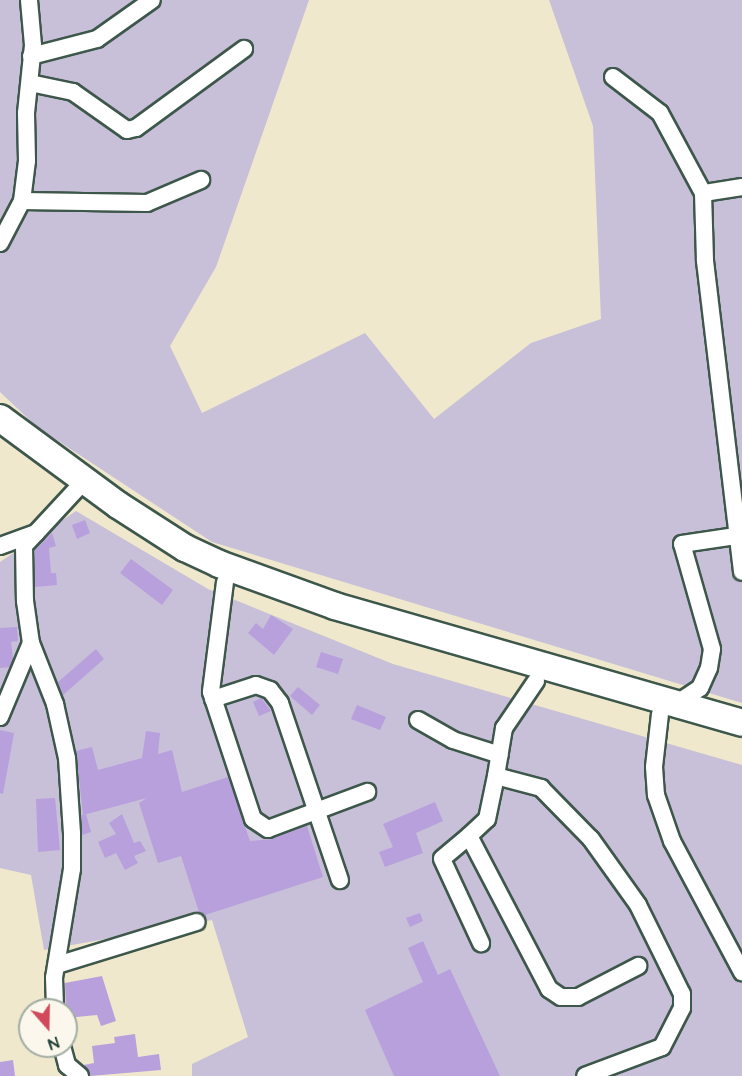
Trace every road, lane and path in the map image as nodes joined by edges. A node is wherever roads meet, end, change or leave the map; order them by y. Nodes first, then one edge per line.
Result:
1 (29, 0) edge
2 (152, 0) edge
3 (244, 48) dead end
4 (31, 56) junction
5 (613, 77) dead end
6 (30, 83) junction
7 (201, 180) dead end
8 (742, 188) edge
9 (703, 193) junction
10 (22, 201) junction
11 (0, 243) edge
12 (0, 418) edge
13 (0, 435) edge
14 (30, 449) junction
15 (81, 486) junction
16 (36, 533) junction
17 (739, 536) edge
18 (0, 546) edge
19 (742, 572) edge
20 (225, 582) junction
21 (31, 644) junction
22 (536, 681) junction
23 (213, 699) junction
24 (668, 709) junction
25 (0, 717) edge
26 (418, 720) dead end
27 (742, 723) edge
28 (742, 738) edge
29 (500, 755) junction
30 (496, 776) junction
31 (367, 792) dead end
32 (316, 811) junction
33 (469, 836) junction
34 (340, 880) dead end
35 (197, 922) dead end
36 (481, 943) dead end
37 (57, 965) junction
38 (638, 966) dead end
39 (742, 972) edge
40 (56, 998) edge
41 (65, 1058) edge
42 (80, 1076) edge
43 (585, 1076) edge

1 - 4 street
2 - 4 street
3 - 6 street
4 - 6 street
5 - 9 street
6 - 10 street
7 - 10 street
8 - 9 street
9 - 17 street
10 - 11 street
12 - 14 highway
13 - 14 highway
14 - 15 highway
15 - 16 street
15 - 20 highway
15 - 24 highway
16 - 18 street
16 - 21 street
17 - 19 street
17 - 24 street
20 - 22 highway
20 - 23 street
21 - 25 street
21 - 37 street
22 - 24 highway
22 - 29 street
23 - 32 street
23 - 32 street
24 - 27 highway
24 - 28 highway
24 - 39 street
26 - 29 street
29 - 30 street
30 - 33 street
30 - 43 street
31 - 32 street
32 - 34 street
33 - 36 street
33 - 38 street
35 - 37 street
37 - 40 street
41 - 42 street

